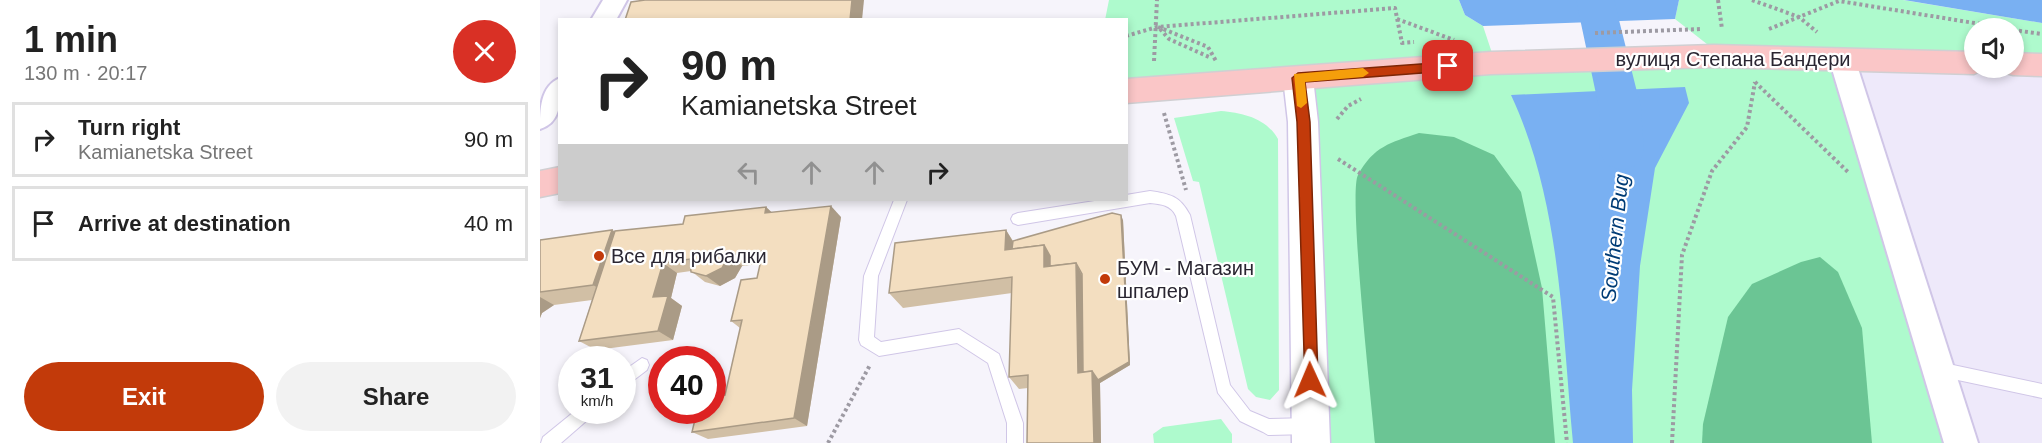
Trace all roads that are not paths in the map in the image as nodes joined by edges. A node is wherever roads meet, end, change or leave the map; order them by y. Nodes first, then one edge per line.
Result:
1 (615, 0) edge
2 (604, 18) edge
3 (1842, 59) junction
4 (1964, 63) edge
5 (2024, 64) edge
6 (2042, 65) edge
7 (1298, 78) junction
8 (558, 91) edge
9 (1128, 91) edge
10 (540, 120) edge
11 (558, 180) edge
12 (540, 184) edge
13 (900, 201) edge
14 (1126, 201) edge
15 (1128, 201) edge
16 (1018, 219) dead end
17 (642, 365) dead end
18 (1939, 369) junction
19 (636, 370) edge
20 (2042, 392) edge
21 (572, 424) edge
22 (1311, 434) edge
23 (549, 443) edge
24 (1015, 443) edge
25 (1961, 443) edge

1 - 2 street
3 - 4 main road, вулиця Степана Бандери
3 - 7 main road, вулиця Степана Бандери
3 - 18 street
5 - 6 main road
7 - 9 main road, вулиця Степана Бандери
7 - 22 street
8 - 10 street
11 - 12 main road
13 - 24 lane
14 - 16 lane
15 - 22 lane
17 - 19 lane
18 - 20 lane
18 - 25 street
21 - 23 lane

